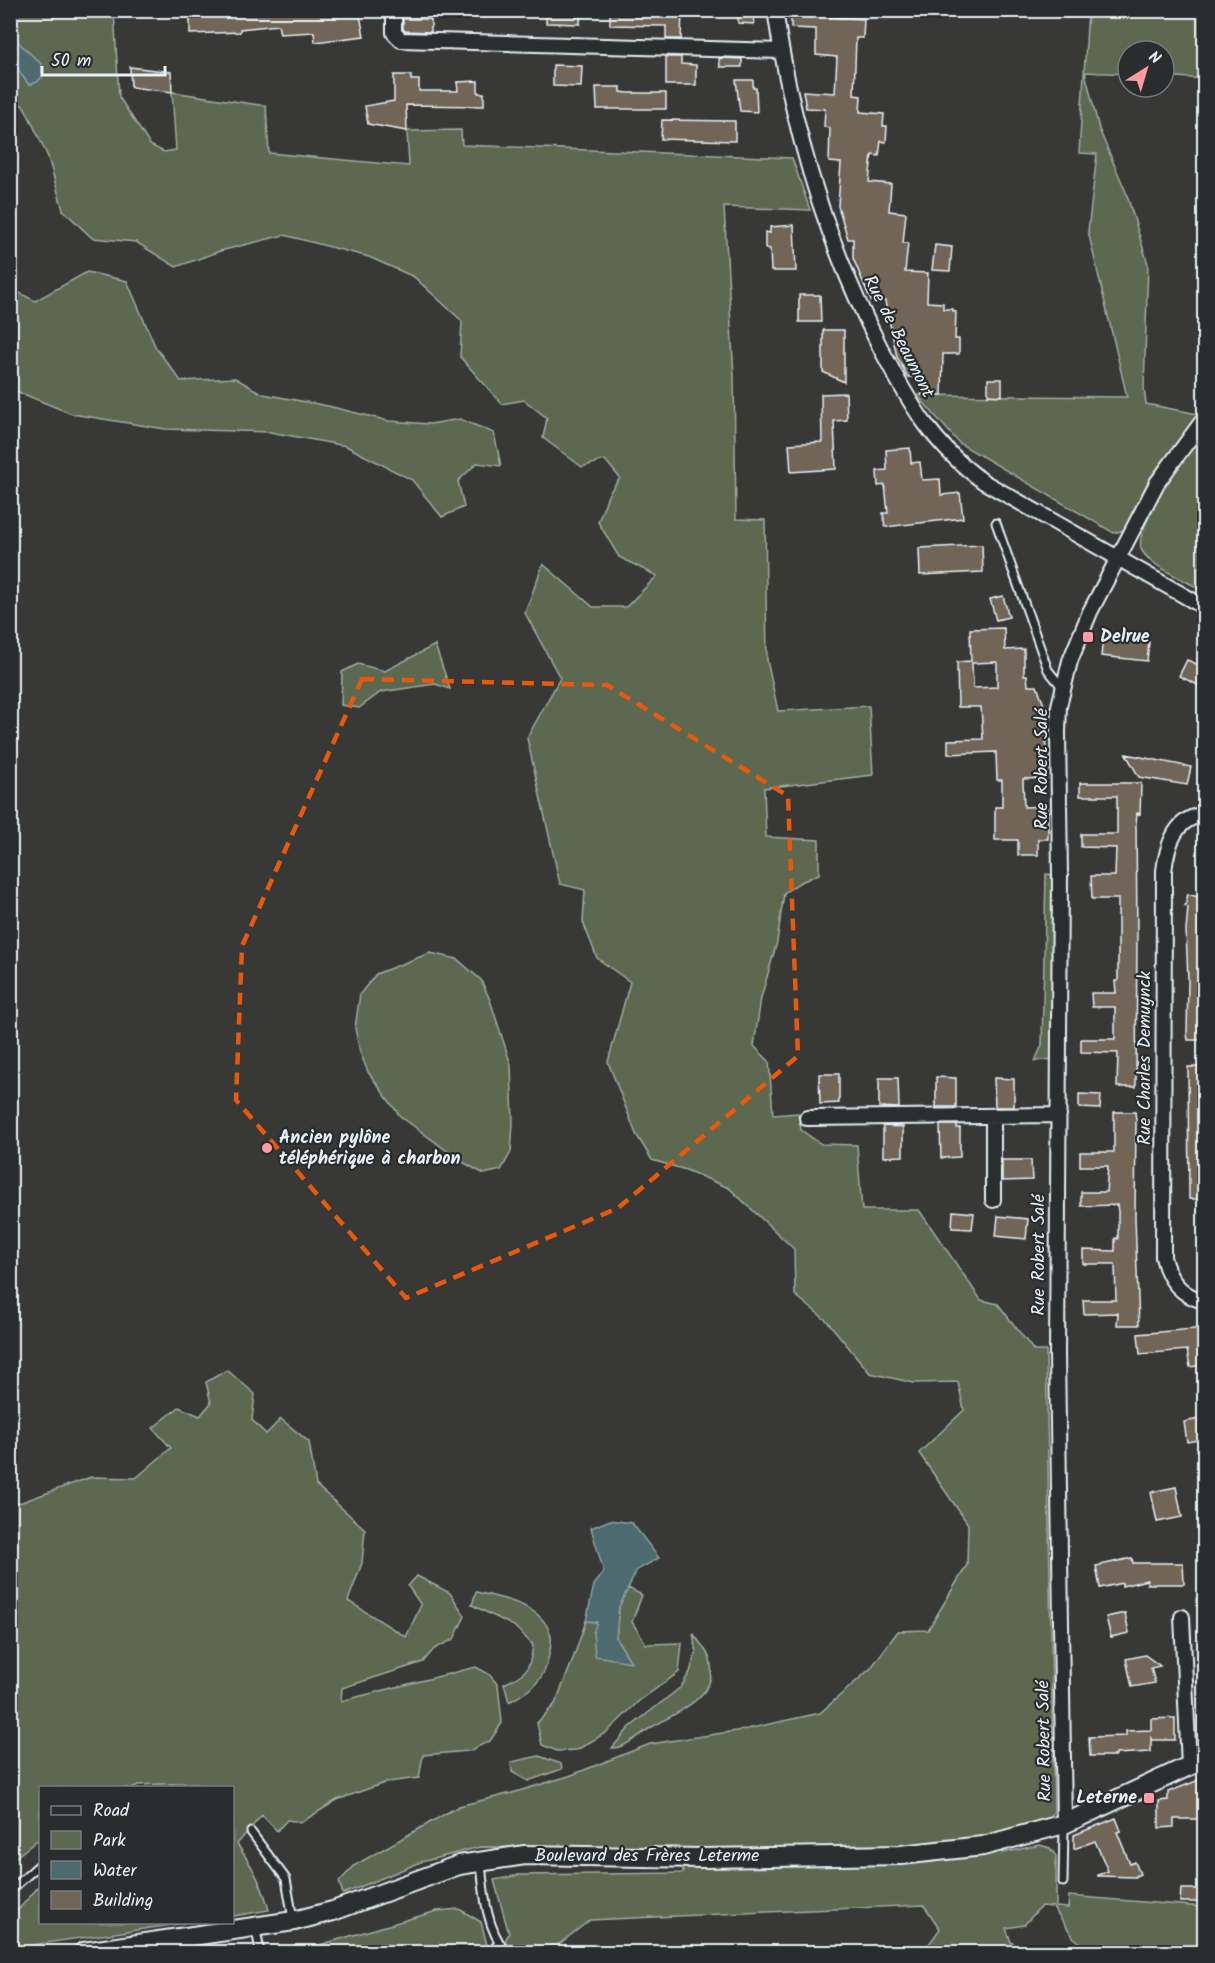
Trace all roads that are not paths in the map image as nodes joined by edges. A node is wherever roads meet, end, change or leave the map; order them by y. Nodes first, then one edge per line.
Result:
1 (394, 10) edge
2 (775, 10) edge
3 (781, 51) junction
4 (1204, 418) edge
5 (996, 524) dead end
6 (1119, 558) junction
7 (1204, 607) edge
8 (1062, 687) junction
9 (1204, 815) edge
10 (1059, 1115) junction
11 (993, 1116) junction
12 (807, 1118) dead end
13 (993, 1200) dead end
14 (1204, 1301) edge
15 (1182, 1617) dead end
16 (1197, 1763) edge
17 (1064, 1824) junction
18 (251, 1832) dead end
19 (481, 1860) junction
20 (39, 1865) edge
21 (1063, 1882) dead end
22 (10, 1891) edge
23 (294, 1921) junction
24 (253, 1928) junction
25 (498, 1942) junction
26 (84, 1953) edge
27 (260, 1953) edge
28 (493, 1953) edge
29 (506, 1953) edge

1 - 3 street
2 - 3 street, Rue de Beaumont
3 - 6 street, Rue de Beaumont
4 - 6 street, Rue Robert Salé
5 - 8 lane, Rue Robert Salé
6 - 7 street, Rue de Beaumont
6 - 8 street, Rue Robert Salé
8 - 10 street, Rue Robert Salé
9 - 14 street, Rue Charles Demuynck
10 - 11 street
10 - 17 street, Rue Robert Salé
11 - 12 street
11 - 13 street
15 - 16 street
16 - 17 street, Boulevard des Frères Leterme
17 - 19 street, Boulevard des Frères Leterme
17 - 21 lane
18 - 23 lane
19 - 23 street, Boulevard des Frères Leterme
19 - 25 lane
20 - 22 lane
23 - 24 street, Boulevard des Frères Leterme
24 - 26 street, Boulevard des Frères Leterme
24 - 27 lane
25 - 28 lane
25 - 29 lane

